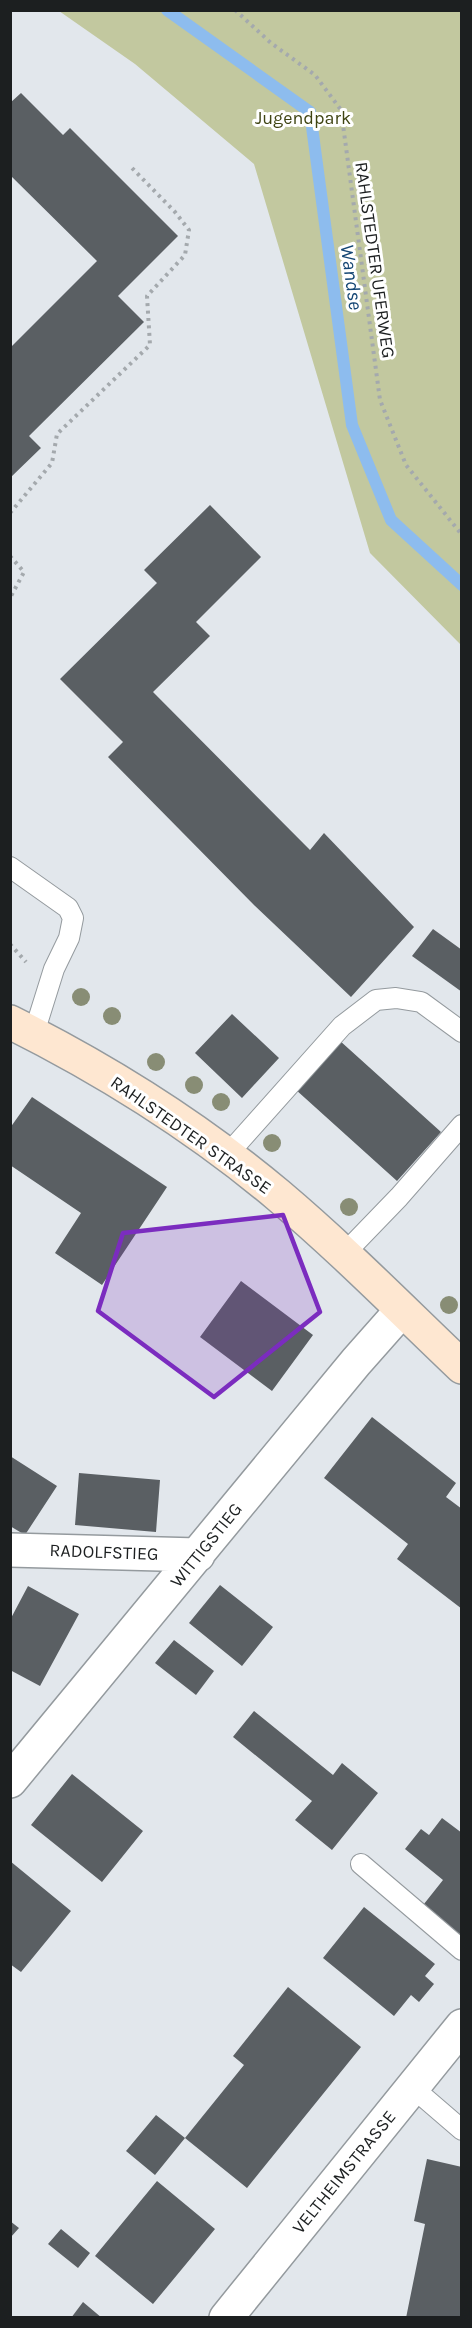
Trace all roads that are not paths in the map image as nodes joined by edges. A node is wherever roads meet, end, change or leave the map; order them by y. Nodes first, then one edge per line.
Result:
1 (10, 867) edge
2 (22, 1027) edge
3 (462, 1032) edge
4 (462, 1125) edge
5 (227, 1155) junction
6 (343, 1255) junction
7 (402, 1310) junction
8 (460, 1363) edge
9 (10, 1550) edge
10 (198, 1555) junction
11 (10, 1781) edge
12 (361, 1864) dead end
13 (462, 1950) edge
14 (462, 2026) edge
15 (412, 2087) junction
16 (462, 2130) edge
17 (226, 2318) edge

1 - 2 lane
2 - 5 main road, RAHLSTEDTER STRASSE
3 - 5 lane
4 - 6 lane
5 - 6 main road, RAHLSTEDTER STRASSE
6 - 7 main road, RAHLSTEDTER STRASSE
7 - 8 main road, RAHLSTEDTER STRASSE
7 - 10 street, WITTIGSTIEG
9 - 10 street, RADOLFSTIEG
10 - 11 street, WITTIGSTIEG
12 - 13 lane
14 - 15 street, VELTHEIMSTRASSE
15 - 16 lane
15 - 17 street, VELTHEIMSTRASSE

